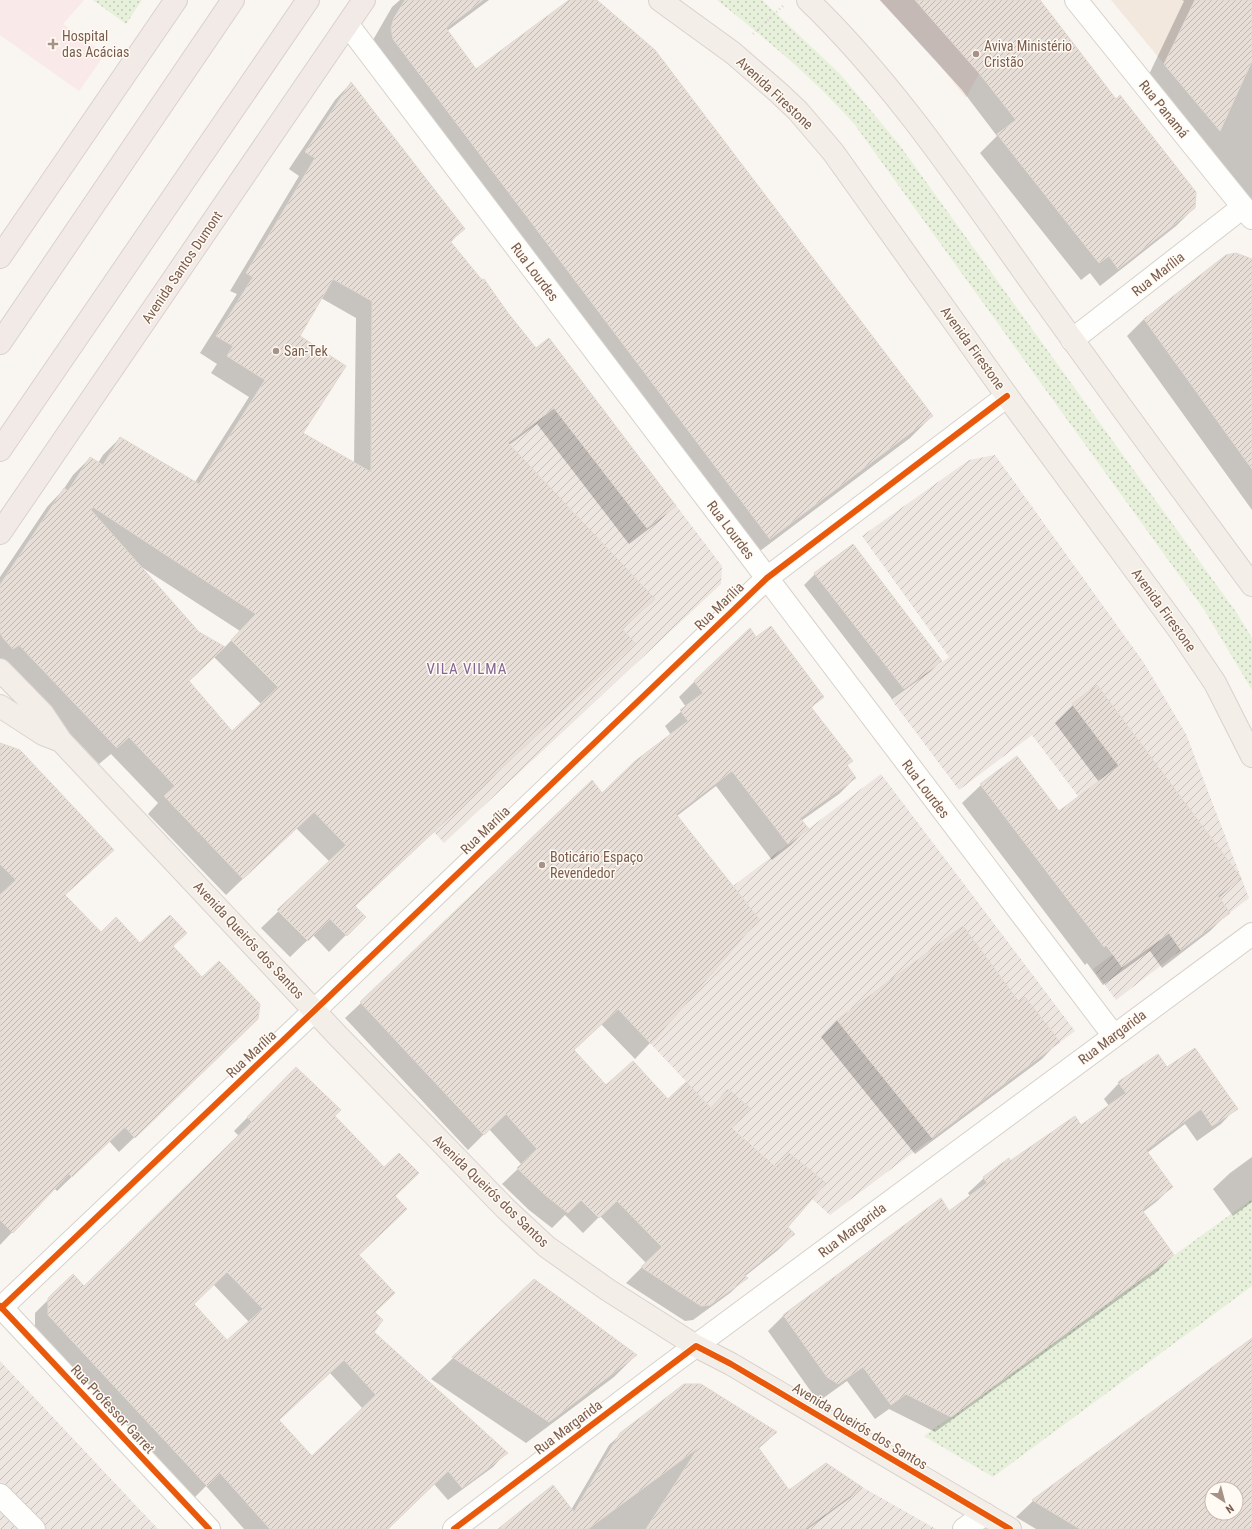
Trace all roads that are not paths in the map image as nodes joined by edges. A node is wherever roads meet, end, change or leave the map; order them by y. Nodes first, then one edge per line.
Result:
1 (176, 0) edge
2 (233, 0) edge
3 (308, 0) edge
4 (364, 0) edge
5 (660, 0) edge
6 (808, 0) edge
7 (1076, 0) edge
8 (348, 25) junction
9 (1248, 213) edge
10 (0, 257) edge
11 (1072, 340) junction
12 (0, 343) edge
13 (1007, 396) junction
14 (0, 450) edge
15 (0, 532) edge
16 (766, 578) junction
17 (1252, 585) edge
18 (0, 670) edge
19 (0, 706) edge
20 (61, 741) junction
21 (1252, 756) edge
22 (1252, 934) edge
23 (315, 1010) junction
24 (1114, 1036) junction
25 (1, 1307) edge
26 (696, 1346) junction
27 (0, 1495) edge
28 (985, 1514) junction
29 (34, 1529) edge
30 (209, 1529) edge
31 (454, 1529) edge
32 (964, 1529) edge
33 (1010, 1529) edge

1 - 10 highway
2 - 12 highway
3 - 14 highway
4 - 8 highway, Avenida Santos Dumont
5 - 13 main road, Avenida Firestone
6 - 11 main road
7 - 9 street, Rua Panamá
8 - 15 highway, Avenida Santos Dumont
8 - 16 street, Rua Lourdes
9 - 11 street, Rua Marília
11 - 17 main road
13 - 16 street, Rua Marília
13 - 21 main road, Avenida Firestone
16 - 23 street, Rua Marília
16 - 24 street, Rua Lourdes
18 - 20 main road, Avenida Queirós dos Santos
19 - 20 main road, Avenida Queirós dos Santos
20 - 23 main road, Avenida Queirós dos Santos
22 - 24 street, Rua Margarida
23 - 25 street, Rua Marília
23 - 26 main road, Avenida Queirós dos Santos
24 - 26 street, Rua Margarida
25 - 30 street, Rua Professor Garret
26 - 28 main road, Avenida Queirós dos Santos
26 - 31 street, Rua Margarida
27 - 29 street
28 - 32 street
28 - 33 main road, Avenida Queirós dos Santos

